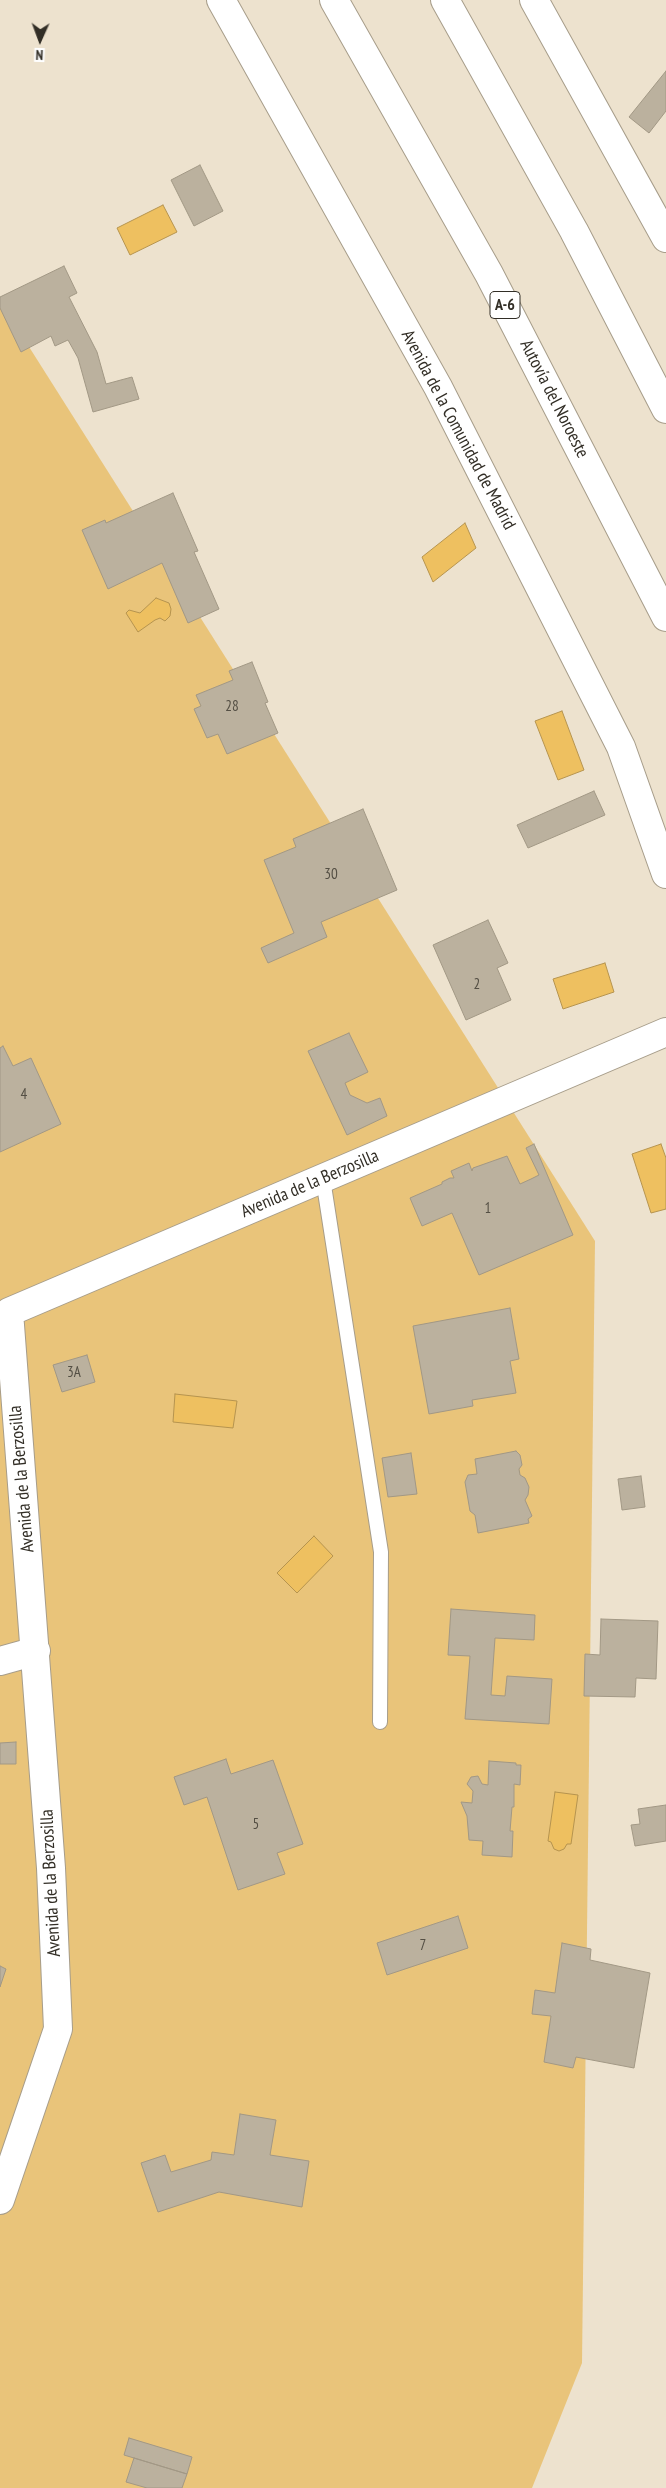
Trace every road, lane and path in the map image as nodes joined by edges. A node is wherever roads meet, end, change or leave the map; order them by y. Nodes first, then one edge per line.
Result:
1 (221, 0) edge
2 (334, 0) edge
3 (445, 0) edge
4 (534, 0) edge
5 (666, 238) edge
6 (666, 408) edge
7 (666, 617) edge
8 (666, 874) edge
9 (666, 1032) edge
10 (323, 1179) junction
11 (4, 1303) edge
12 (36, 1651) junction
13 (0, 1661) edge
14 (380, 1722) dead end
15 (0, 2200) edge

1 - 8 main road, Avenida de la Comunidad de Madrid
2 - 7 main road, Autovía del Noroeste / A-6
3 - 6 main road
4 - 5 main road
9 - 10 main road, Avenida de la Berzosilla
10 - 11 main road, Avenida de la Berzosilla
10 - 14 lane
11 - 12 main road, Avenida de la Berzosilla
12 - 13 main road
12 - 15 main road, Avenida de la Berzosilla

